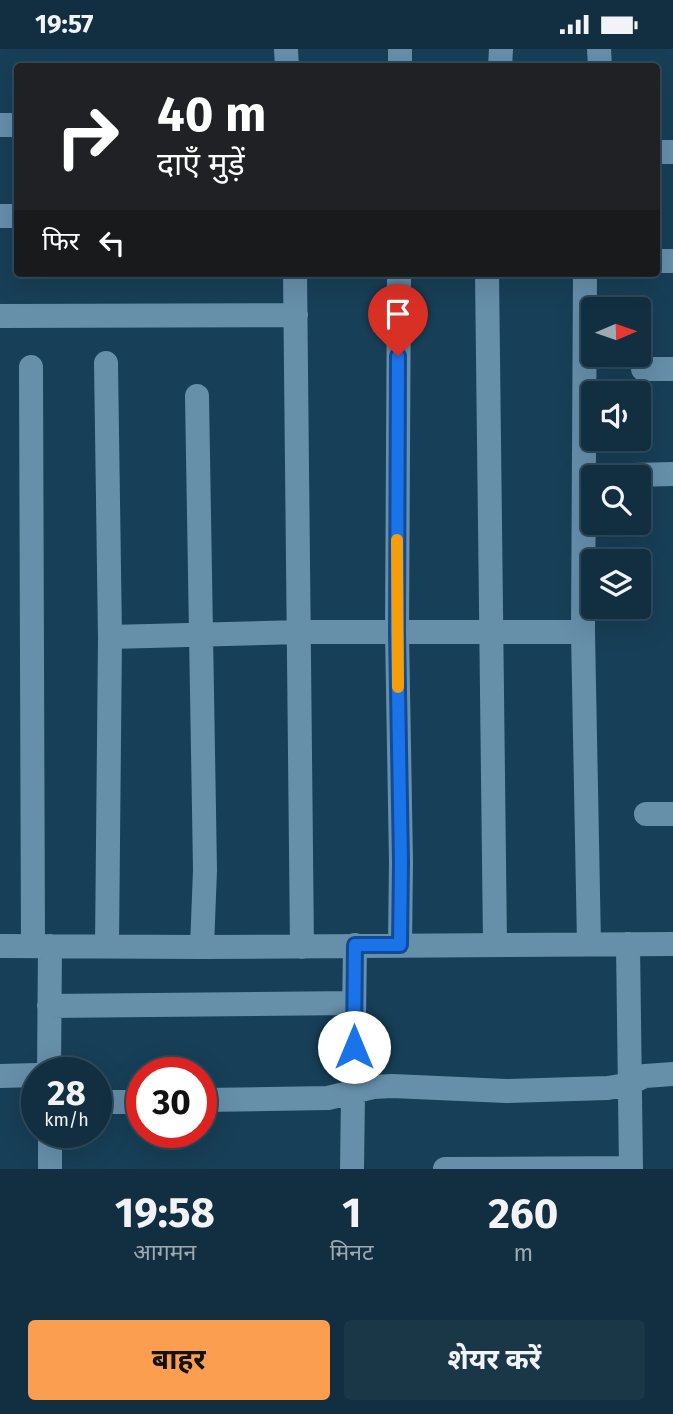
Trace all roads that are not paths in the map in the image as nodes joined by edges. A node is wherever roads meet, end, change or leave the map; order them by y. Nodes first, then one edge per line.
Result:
1 (295, 277) edge
2 (398, 277) edge
3 (487, 277) edge
4 (585, 277) edge
5 (296, 315) junction
6 (0, 316) edge
7 (106, 363) dead end
8 (31, 367) dead end
9 (643, 369) dead end
10 (673, 369) edge
11 (197, 396) dead end
12 (673, 474) edge
13 (651, 475) edge
14 (493, 631) junction
15 (299, 632) junction
16 (397, 632) junction
17 (583, 632) junction
18 (200, 633) junction
19 (110, 637) junction
20 (646, 814) dead end
21 (673, 814) edge
22 (495, 944) junction
23 (589, 944) junction
24 (628, 944) junction
25 (673, 944) edge
26 (42, 945) junction
27 (355, 945) junction
28 (400, 945) junction
29 (0, 946) edge
30 (107, 946) junction
31 (202, 947) junction
32 (302, 947) junction
33 (354, 1003) junction
34 (48, 1006) junction
35 (49, 1057) edge
36 (21, 1075) edge
37 (673, 1075) edge
38 (0, 1076) edge
39 (631, 1082) junction
40 (354, 1091) junction
41 (217, 1100) edge
42 (50, 1148) edge
43 (30, 1169) edge
44 (50, 1169) edge
45 (352, 1169) edge
46 (445, 1169) edge
47 (631, 1169) edge

1 - 5 street
2 - 16 street
3 - 14 street
4 - 17 street
5 - 6 street
5 - 15 street
7 - 19 street
8 - 26 street
9 - 10 street
11 - 18 street
12 - 13 street
14 - 16 street
14 - 17 street
14 - 22 street
15 - 16 street
15 - 18 street
15 - 32 street
16 - 28 street
17 - 23 street
18 - 19 street
18 - 31 street
19 - 30 street
20 - 21 street
22 - 23 street
22 - 28 street
23 - 24 street
24 - 25 street
24 - 39 street
26 - 29 street
26 - 30 street
26 - 34 street
27 - 28 street
27 - 32 street
27 - 33 street
30 - 31 street
31 - 32 street
33 - 34 street
33 - 40 street
34 - 35 street
36 - 38 street
37 - 39 street
39 - 40 street
39 - 47 street
40 - 41 street
40 - 45 street
42 - 44 street
43 - 44 street
46 - 47 street

